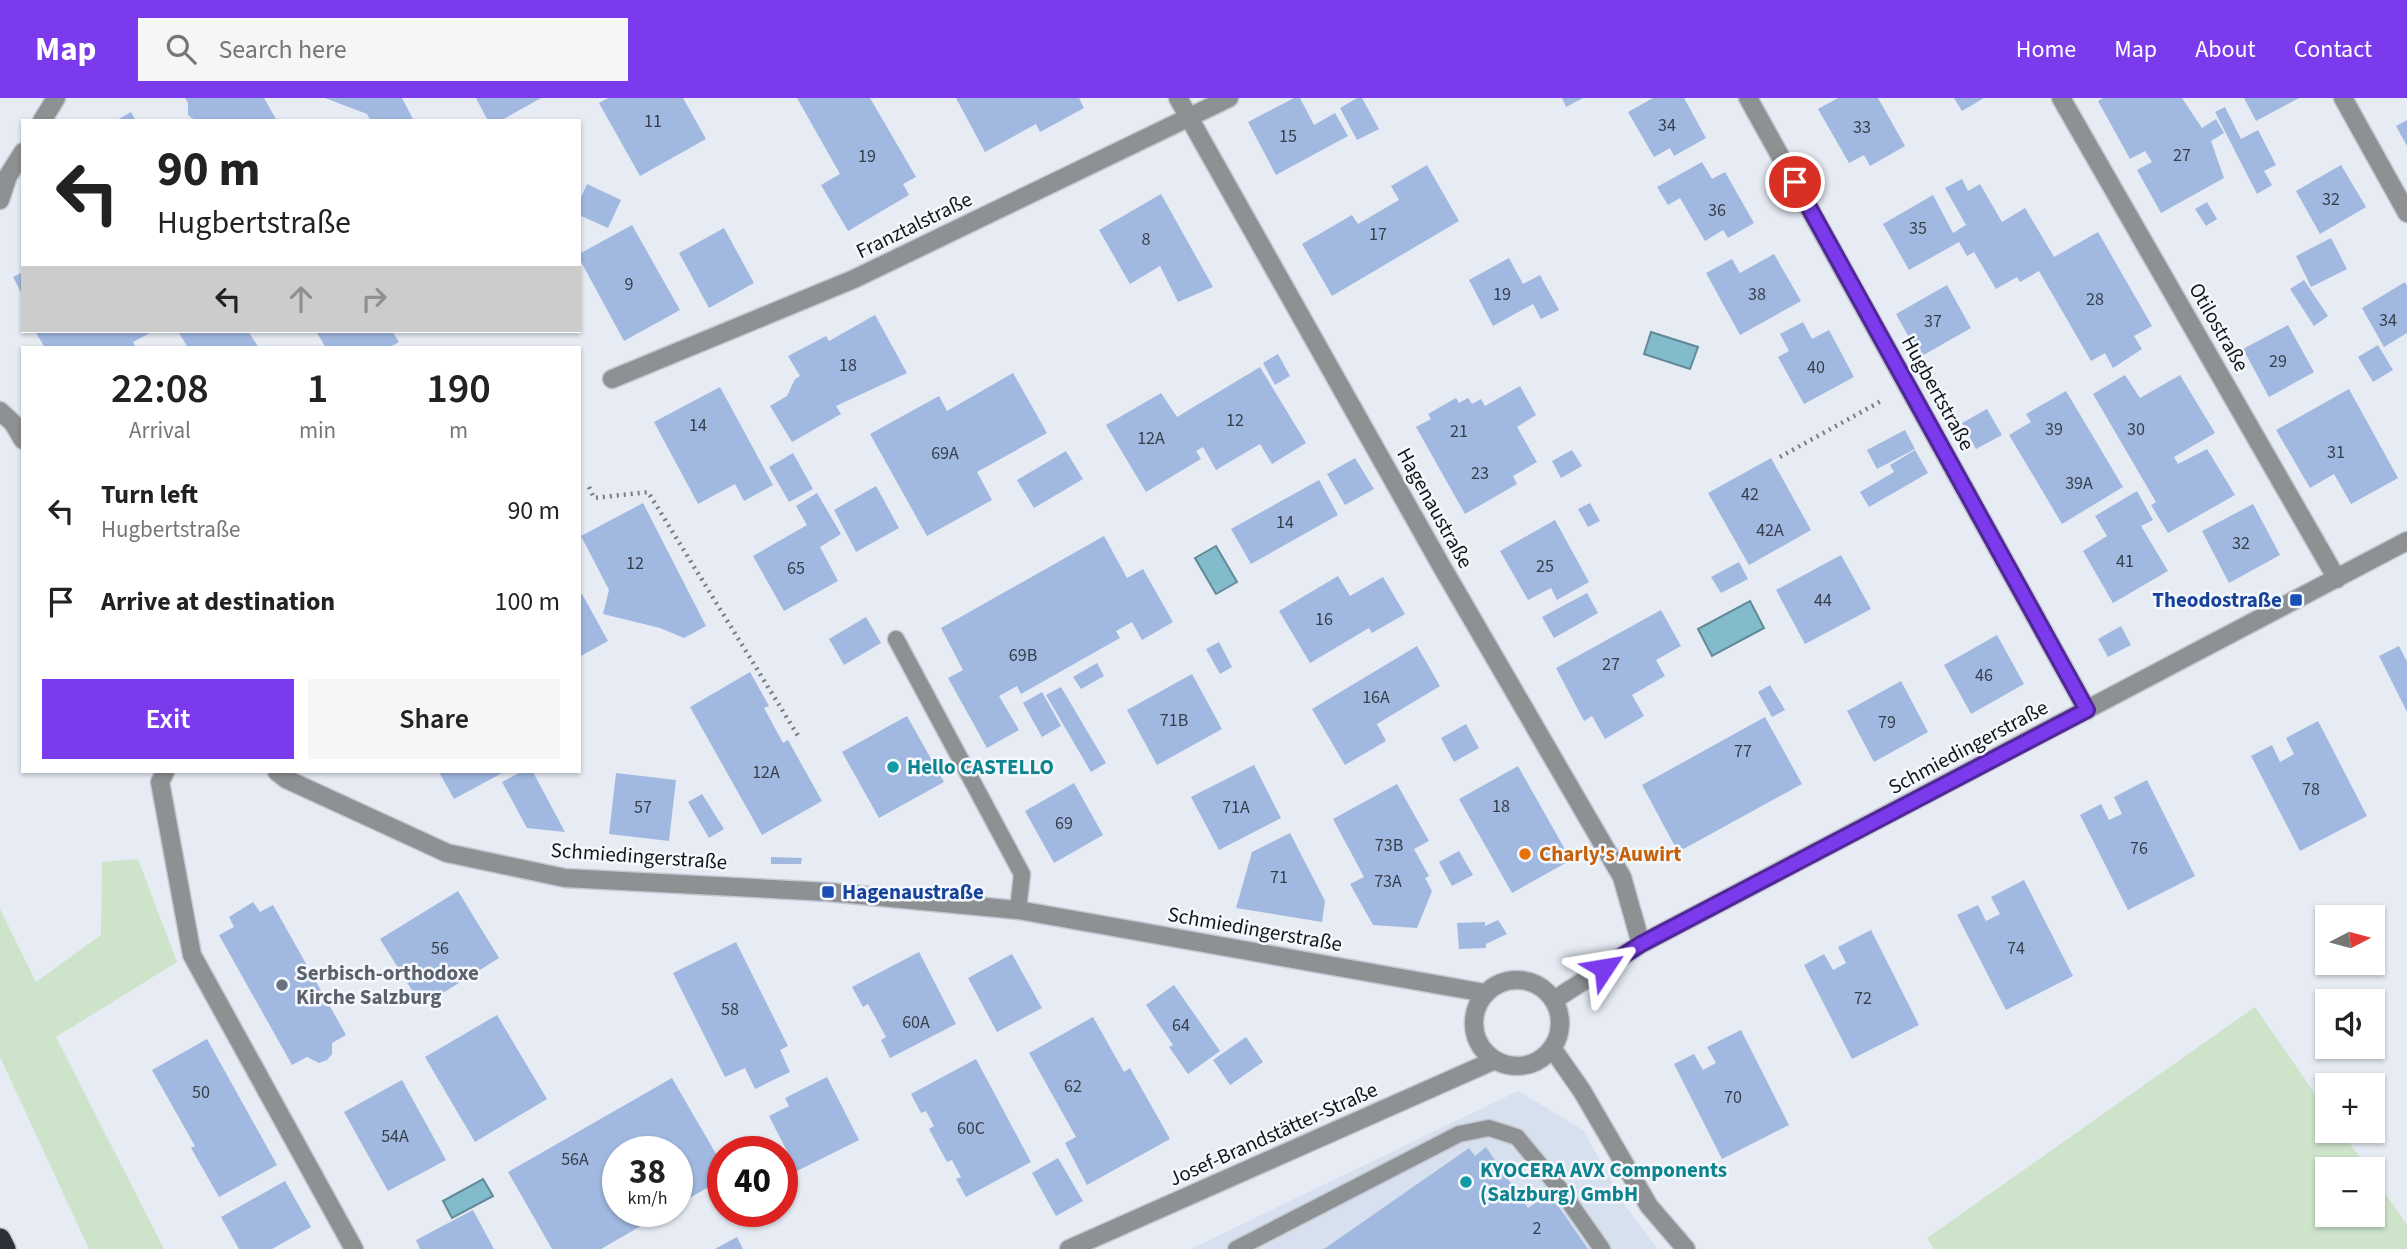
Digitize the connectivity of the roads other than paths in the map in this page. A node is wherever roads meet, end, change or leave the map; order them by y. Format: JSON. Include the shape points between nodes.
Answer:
{"nodes":[{"id":1,"x":56,"y":98,"type":"edge"},
{"id":2,"x":1178,"y":98,"type":"edge"},
{"id":3,"x":1229,"y":98,"type":"edge"},
{"id":4,"x":1748,"y":98,"type":"edge"},
{"id":5,"x":2061,"y":98,"type":"edge"},
{"id":6,"x":2343,"y":98,"type":"edge"},
{"id":7,"x":1189,"y":117,"type":"junction"},
{"id":8,"x":43,"y":119,"type":"edge"},
{"id":9,"x":21,"y":155,"type":"edge"},
{"id":10,"x":0,"y":200,"type":"edge"},
{"id":11,"x":2407,"y":213,"type":"edge"},
{"id":12,"x":612,"y":379,"type":"dead end"},
{"id":13,"x":0,"y":411,"type":"edge"},
{"id":14,"x":21,"y":437,"type":"edge"},
{"id":15,"x":2407,"y":541,"type":"edge"},
{"id":16,"x":2337,"y":579,"type":"junction"},
{"id":17,"x":897,"y":639,"type":"dead end"},
{"id":18,"x":2087,"y":710,"type":"junction"},
{"id":19,"x":164,"y":773,"type":"edge"},
{"id":20,"x":278,"y":773,"type":"edge"},
{"id":21,"x":1018,"y":910,"type":"junction"},
{"id":22,"x":1641,"y":944,"type":"junction"},
{"id":23,"x":1485,"y":993,"type":"junction"},
{"id":24,"x":1554,"y":1000,"type":"junction"},
{"id":25,"x":1552,"y":1048,"type":"junction"},
{"id":26,"x":1495,"y":1060,"type":"junction"},
{"id":27,"x":0,"y":1238,"type":"edge"},
{"id":28,"x":5,"y":1249,"type":"edge"},
{"id":29,"x":354,"y":1249,"type":"edge"},
{"id":30,"x":1069,"y":1249,"type":"edge"},
{"id":31,"x":1236,"y":1249,"type":"edge"},
{"id":32,"x":1602,"y":1249,"type":"edge"},
{"id":33,"x":1686,"y":1249,"type":"edge"}],
"edges":[{"from":1,"to":8,"type":"street"},
{"from":2,"to":7,"type":"street","name":"Hagenaustraße"},
{"from":3,"to":7,"type":"street","name":"Franztalstraße"},
{"from":4,"to":18,"type":"street","name":"Hugbertstraße"},
{"from":5,"to":16,"type":"street","name":"Otilostraße"},
{"from":6,"to":11,"type":"street"},
{"from":7,"to":12,"type":"street","name":"Franztalstraße","via":[[854,279]]},
{"from":7,"to":22,"type":"street","name":"Hagenaustraße","via":[[1622,877]]},
{"from":9,"to":10,"type":"street"},
{"from":13,"to":14,"type":"street"},
{"from":15,"to":16,"type":"street","name":"Schmiedingerstraße"},
{"from":16,"to":18,"type":"street","name":"Schmiedingerstraße"},
{"from":17,"to":21,"type":"lane","via":[[1022,874]]},
{"from":18,"to":22,"type":"street","name":"Schmiedingerstraße"},
{"from":19,"to":29,"type":"street","via":[[160,782],[192,955]]},
{"from":20,"to":21,"type":"street","name":"Schmiedingerstraße","via":[[447,853],[565,878],[828,892]]},
{"from":21,"to":23,"type":"street","name":"Schmiedingerstraße"},
{"from":22,"to":24,"type":"street","name":"Schmiedingerstraße"},
{"from":23,"to":24,"type":"street","via":[[1496,985],[1521,980],[1534,983]]},
{"from":23,"to":26,"type":"street","via":[[1474,1017],[1474,1029],[1485,1053]]},
{"from":24,"to":25,"type":"street","via":[[1560,1024]]},
{"from":25,"to":26,"type":"street","via":[[1543,1058],[1520,1067]]},
{"from":25,"to":33,"type":"street","via":[[1649,1206]]},
{"from":26,"to":30,"type":"street","name":"Josef-Brandstätter-Straße"},
{"from":27,"to":28,"type":"highway"},
{"from":31,"to":32,"type":"lane","via":[[1459,1134],[1489,1128],[1517,1137]]}]}
